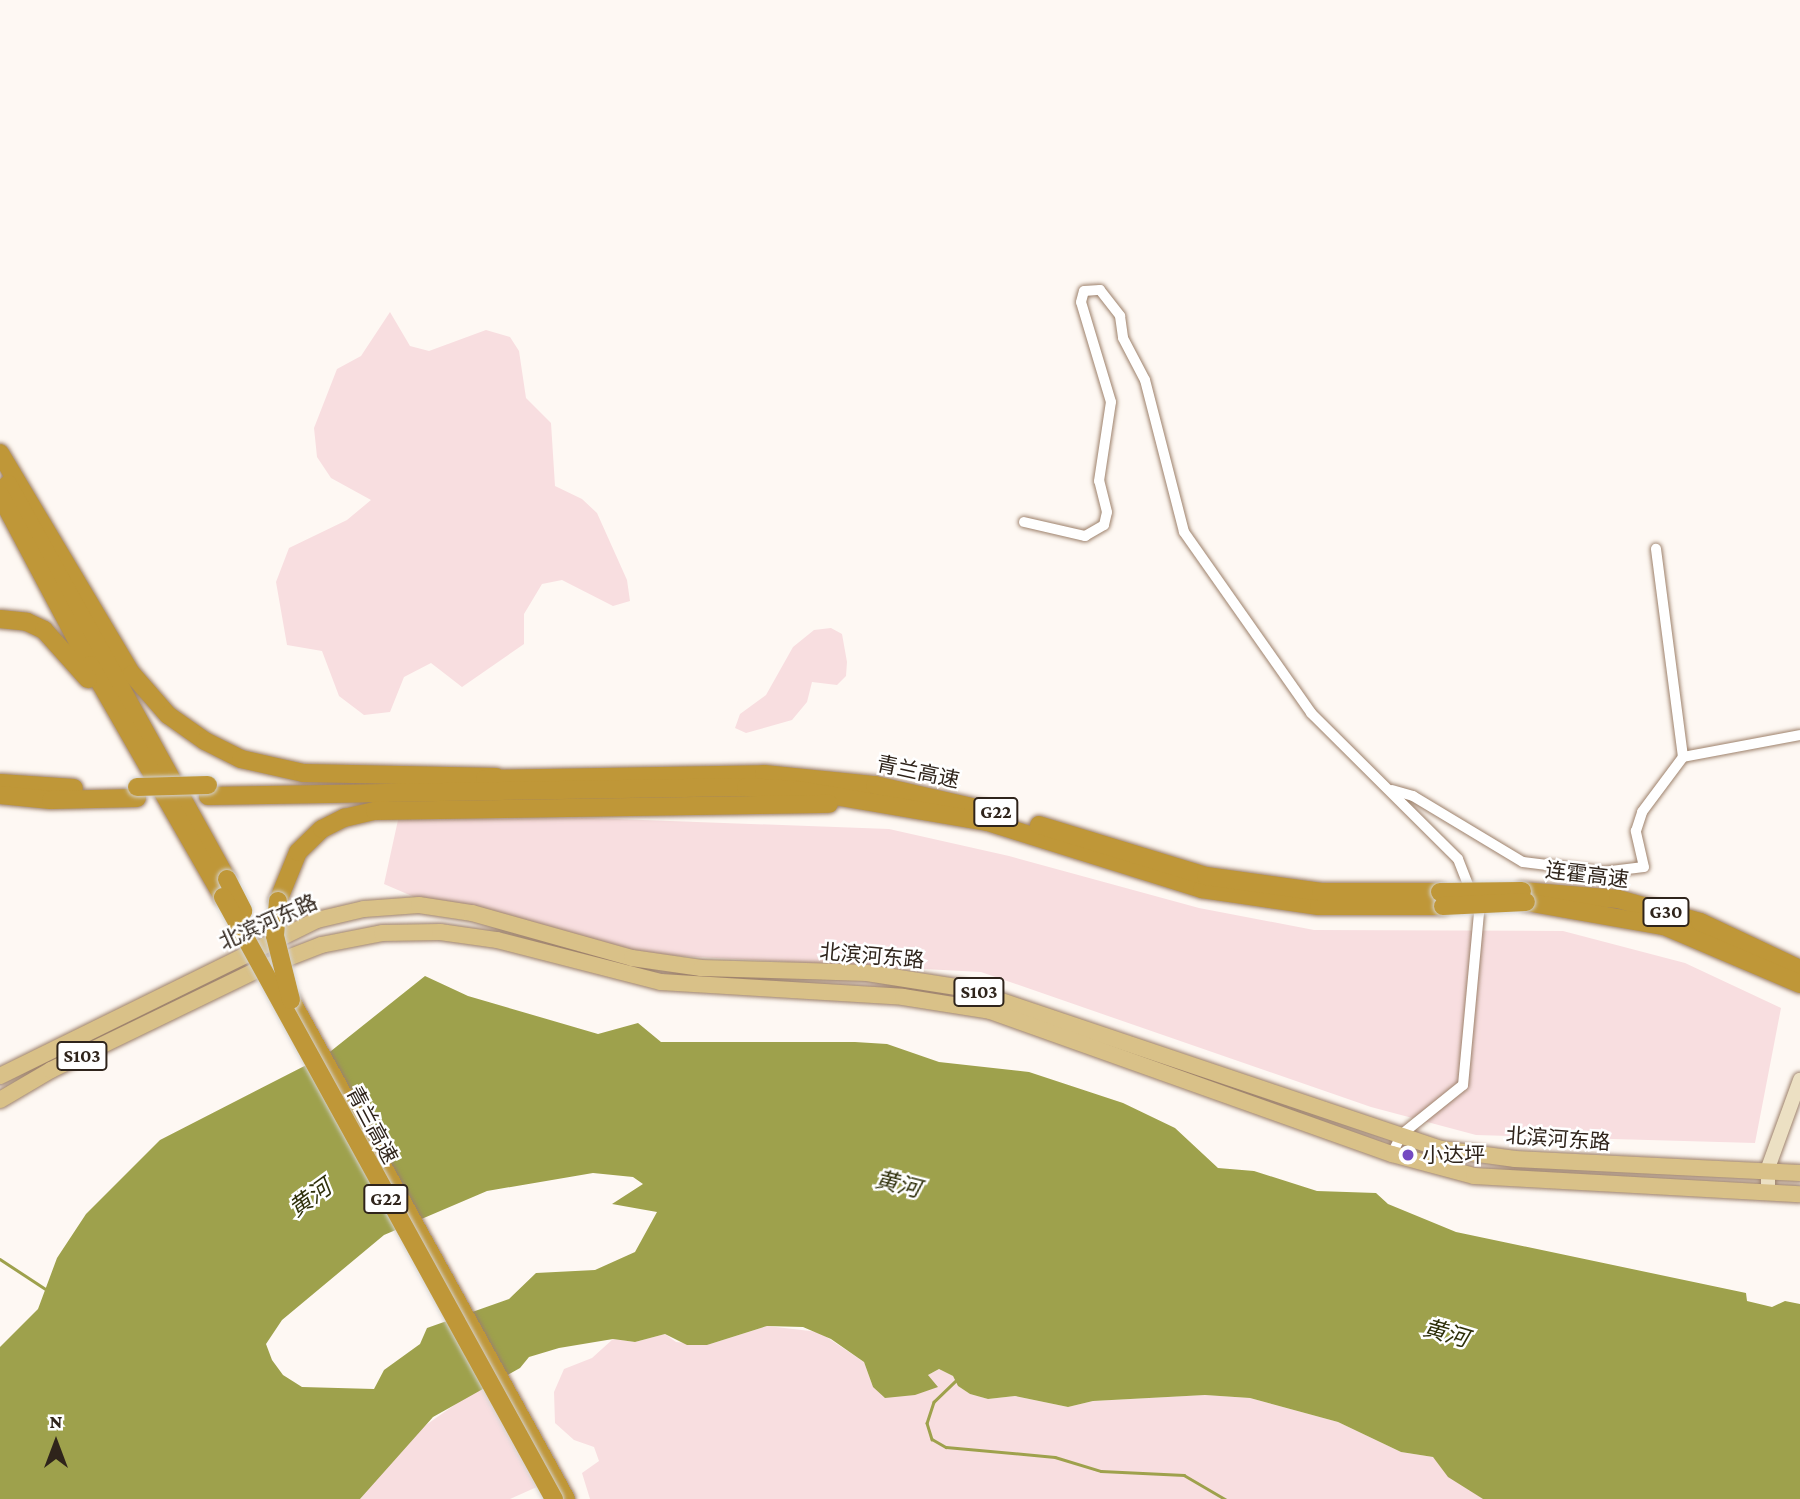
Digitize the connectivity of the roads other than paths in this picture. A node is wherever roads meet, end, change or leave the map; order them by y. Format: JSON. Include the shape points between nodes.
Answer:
{"nodes":[{"id":1,"x":0,"y":453,"type":"edge"},
{"id":2,"x":0,"y":466,"type":"edge"},
{"id":3,"x":0,"y":495,"type":"edge"},
{"id":4,"x":1024,"y":522,"type":"dead end"},
{"id":5,"x":1656,"y":549,"type":"dead end"},
{"id":6,"x":0,"y":618,"type":"edge"},
{"id":7,"x":1800,"y":735,"type":"edge"},
{"id":8,"x":1683,"y":757,"type":"junction"},
{"id":9,"x":152,"y":771,"type":"junction"},
{"id":10,"x":545,"y":778,"type":"junction"},
{"id":11,"x":0,"y":783,"type":"edge"},
{"id":12,"x":1391,"y":790,"type":"junction"},
{"id":13,"x":208,"y":791,"type":"junction"},
{"id":14,"x":137,"y":793,"type":"junction"},
{"id":15,"x":0,"y":795,"type":"edge"},
{"id":16,"x":909,"y":807,"type":"junction"},
{"id":17,"x":1441,"y":899,"type":"junction"},
{"id":18,"x":1797,"y":976,"type":"edge"},
{"id":19,"x":291,"y":1000,"type":"junction"},
{"id":20,"x":0,"y":1076,"type":"edge"},
{"id":21,"x":1800,"y":1080,"type":"edge"},
{"id":22,"x":0,"y":1100,"type":"edge"},
{"id":23,"x":1402,"y":1134,"type":"junction"},
{"id":24,"x":1392,"y":1154,"type":"junction"},
{"id":25,"x":1768,"y":1168,"type":"junction"},
{"id":26,"x":1800,"y":1173,"type":"edge"},
{"id":27,"x":1768,"y":1189,"type":"junction"},
{"id":28,"x":1800,"y":1194,"type":"edge"},
{"id":29,"x":554,"y":1499,"type":"edge"},
{"id":30,"x":566,"y":1499,"type":"edge"}],
"edges":[{"from":1,"to":10,"type":"highway","via":[[132,674],[168,715],[205,741],[241,759],[303,773]]},
{"from":2,"to":19,"type":"highway","bridge":true},
{"from":3,"to":9,"type":"highway"},
{"from":4,"to":12,"type":"street","via":[[1085,536],[1104,524],[1107,512],[1099,481],[1111,402],[1081,302],[1084,291],[1100,290],[1120,316],[1124,338],[1145,380],[1184,532],[1311,713]]},
{"from":5,"to":8,"type":"street"},
{"from":6,"to":9,"type":"highway","via":[[27,622],[56,640]]},
{"from":7,"to":8,"type":"street"},
{"from":8,"to":12,"type":"street","via":[[1642,812],[1636,831],[1644,867],[1630,870],[1603,872],[1523,862],[1437,809]]},
{"from":9,"to":29,"type":"highway","name":"青兰高速","number":"G22","bridge":true},
{"from":10,"to":13,"type":"highway"},
{"from":10,"to":17,"type":"highway","name":"青兰高速","number":"G22","via":[[764,774],[876,785],[991,811],[1206,876],[1321,892]]},
{"from":11,"to":14,"type":"highway"},
{"from":12,"to":23,"type":"street","via":[[1458,859],[1479,913],[1480,935],[1463,1085]]},
{"from":13,"to":14,"type":"highway","bridge":true},
{"from":13,"to":16,"type":"highway","via":[[746,787]]},
{"from":14,"to":15,"type":"highway"},
{"from":16,"to":17,"type":"highway","name":"青兰高速","number":"G22","via":[[988,822],[1202,889],[1319,906]]},
{"from":16,"to":19,"type":"highway","bridge":true,"via":[[772,802],[374,811],[344,818],[322,829],[298,852],[278,901],[275,936]]},
{"from":17,"to":18,"type":"highway","name":"连霍高速","number":"G30","bridge":true,"via":[[1618,899],[1688,919]]},
{"from":19,"to":30,"type":"highway","name":"青兰高速","number":"G22"},
{"from":20,"to":23,"type":"main road","name":"北滨河东路","number":"S103","via":[[317,920],[364,909],[419,905],[472,913],[578,946],[646,960],[701,968],[867,973],[963,988]]},
{"from":21,"to":25,"type":"street"},
{"from":22,"to":24,"type":"main road","name":"北滨河东路","number":"S103","via":[[51,1070],[257,970],[321,945],[382,933],[440,932],[497,940],[661,982],[903,997],[990,1011]]},
{"from":23,"to":24,"type":"street"},
{"from":23,"to":25,"type":"main road","name":"北滨河东路","number":"S103","via":[[1441,1149],[1515,1159]]},
{"from":24,"to":27,"type":"main road","name":"北滨河东路","number":"S103","via":[[1453,1171],[1515,1181]]},
{"from":25,"to":26,"type":"main road","name":"北滨河东路","number":"S103"},
{"from":25,"to":27,"type":"street"},
{"from":27,"to":28,"type":"main road","name":"北滨河东路","number":"S103"}]}
